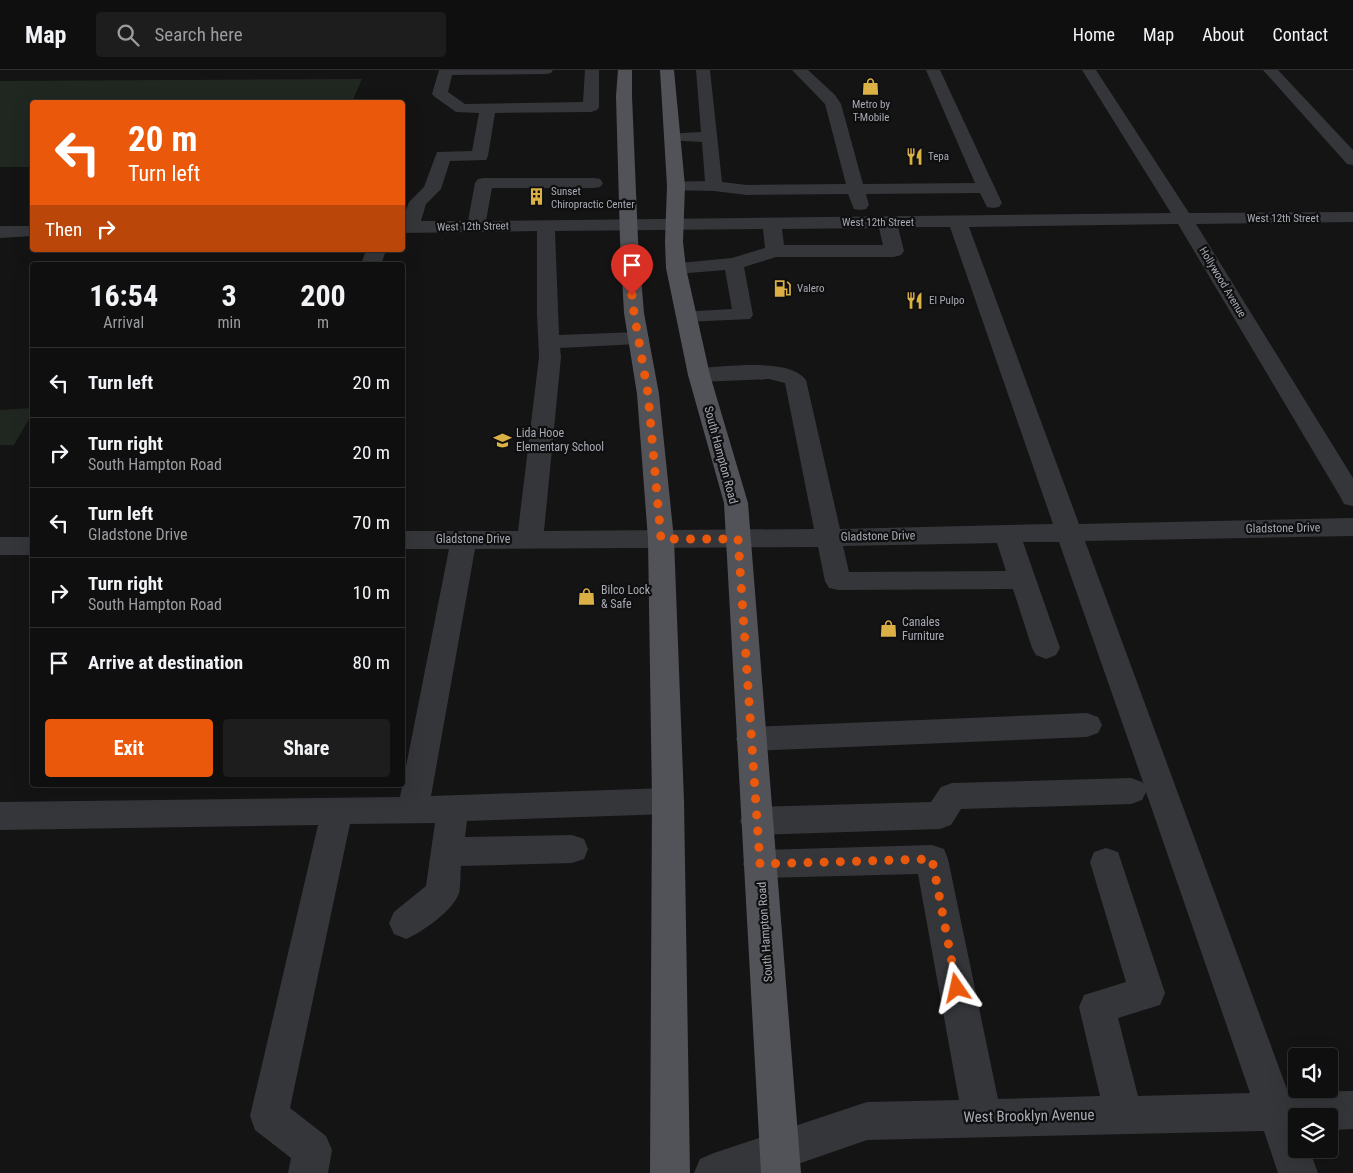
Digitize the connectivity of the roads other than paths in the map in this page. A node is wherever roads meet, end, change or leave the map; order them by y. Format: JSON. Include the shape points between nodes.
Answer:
{"nodes":[{"id":1,"x":546,"y":70,"type":"edge"},
{"id":2,"x":592,"y":70,"type":"edge"},
{"id":3,"x":625,"y":70,"type":"edge"},
{"id":4,"x":668,"y":70,"type":"edge"},
{"id":5,"x":704,"y":70,"type":"edge"},
{"id":6,"x":799,"y":70,"type":"edge"},
{"id":7,"x":933,"y":70,"type":"edge"},
{"id":8,"x":1089,"y":70,"type":"edge"},
{"id":9,"x":1270,"y":70,"type":"edge"},
{"id":10,"x":624,"y":96,"type":"junction"},
{"id":11,"x":592,"y":97,"type":"junction"},
{"id":12,"x":488,"y":108,"type":"junction"},
{"id":13,"x":672,"y":137,"type":"junction"},
{"id":14,"x":709,"y":137,"type":"junction"},
{"id":15,"x":1353,"y":160,"type":"edge"},
{"id":16,"x":594,"y":183,"type":"dead end"},
{"id":17,"x":676,"y":186,"type":"junction"},
{"id":18,"x":714,"y":186,"type":"junction"},
{"id":19,"x":985,"y":188,"type":"junction"},
{"id":20,"x":856,"y":189,"type":"junction"},
{"id":21,"x":747,"y":190,"type":"junction"},
{"id":22,"x":1353,"y":217,"type":"edge"},
{"id":23,"x":1183,"y":218,"type":"junction"},
{"id":24,"x":1001,"y":220,"type":"junction"},
{"id":25,"x":772,"y":222,"type":"junction"},
{"id":26,"x":865,"y":222,"type":"junction"},
{"id":27,"x":887,"y":222,"type":"junction"},
{"id":28,"x":958,"y":222,"type":"junction"},
{"id":29,"x":751,"y":223,"type":"junction"},
{"id":30,"x":628,"y":224,"type":"junction"},
{"id":31,"x":674,"y":224,"type":"junction"},
{"id":32,"x":546,"y":225,"type":"junction"},
{"id":33,"x":476,"y":226,"type":"junction"},
{"id":34,"x":406,"y":227,"type":"edge"},
{"id":35,"x":30,"y":231,"type":"edge"},
{"id":36,"x":0,"y":232,"type":"edge"},
{"id":37,"x":775,"y":251,"type":"junction"},
{"id":38,"x":734,"y":264,"type":"junction"},
{"id":39,"x":676,"y":268,"type":"junction"},
{"id":40,"x":686,"y":316,"type":"junction"},
{"id":41,"x":638,"y":338,"type":"junction"},
{"id":42,"x":549,"y":342,"type":"junction"},
{"id":43,"x":699,"y":375,"type":"junction"},
{"id":44,"x":1353,"y":498,"type":"edge"},
{"id":45,"x":1353,"y":527,"type":"edge"},
{"id":46,"x":1070,"y":533,"type":"junction"},
{"id":47,"x":1007,"y":534,"type":"junction"},
{"id":48,"x":829,"y":536,"type":"junction"},
{"id":49,"x":464,"y":539,"type":"junction"},
{"id":50,"x":530,"y":539,"type":"junction"},
{"id":51,"x":661,"y":539,"type":"junction"},
{"id":52,"x":738,"y":539,"type":"junction"},
{"id":53,"x":405,"y":540,"type":"edge"},
{"id":54,"x":0,"y":546,"type":"edge"},
{"id":55,"x":30,"y":546,"type":"edge"},
{"id":56,"x":1023,"y":580,"type":"junction"},
{"id":57,"x":1046,"y":648,"type":"dead end"},
{"id":58,"x":1086,"y":725,"type":"dead end"},
{"id":59,"x":751,"y":739,"type":"junction"},
{"id":60,"x":1131,"y":791,"type":"dead end"},
{"id":61,"x":668,"y":802,"type":"junction"},
{"id":62,"x":413,"y":810,"type":"junction"},
{"id":63,"x":453,"y":810,"type":"junction"},
{"id":64,"x":337,"y":811,"type":"junction"},
{"id":65,"x":0,"y":816,"type":"edge"},
{"id":66,"x":756,"y":821,"type":"junction"},
{"id":67,"x":572,"y":849,"type":"dead end"},
{"id":68,"x":446,"y":852,"type":"junction"},
{"id":69,"x":1106,"y":862,"type":"dead end"},
{"id":70,"x":760,"y":864,"type":"junction"},
{"id":71,"x":406,"y":923,"type":"dead end"},
{"id":72,"x":1353,"y":1110,"type":"edge"},
{"id":73,"x":1276,"y":1112,"type":"junction"},
{"id":74,"x":1124,"y":1115,"type":"junction"},
{"id":75,"x":982,"y":1117,"type":"junction"},
{"id":76,"x":780,"y":1162,"type":"edge"},
{"id":77,"x":308,"y":1173,"type":"edge"},
{"id":78,"x":670,"y":1173,"type":"edge"},
{"id":79,"x":714,"y":1173,"type":"edge"},
{"id":80,"x":1298,"y":1173,"type":"edge"}],
"edges":[{"from":1,"to":12,"type":"street","via":[[446,71],[440,94],[462,109]]},
{"from":2,"to":11,"type":"street"},
{"from":3,"to":10,"type":"main road"},
{"from":4,"to":13,"type":"main road","name":"South Hampton Road"},
{"from":5,"to":14,"type":"street"},
{"from":6,"to":20,"type":"street","via":[[833,104]]},
{"from":7,"to":19,"type":"street"},
{"from":8,"to":23,"type":"street","name":"Hollywood Avenue"},
{"from":9,"to":15,"type":"street"},
{"from":10,"to":11,"type":"street"},
{"from":10,"to":30,"type":"main road"},
{"from":11,"to":12,"type":"street","via":[[591,107]]},
{"from":12,"to":34,"type":"street","via":[[480,156],[443,156],[432,189],[418,202]]},
{"from":13,"to":14,"type":"street"},
{"from":13,"to":17,"type":"main road","name":"South Hampton Road"},
{"from":14,"to":18,"type":"street"},
{"from":16,"to":33,"type":"street","via":[[484,183]]},
{"from":17,"to":18,"type":"street"},
{"from":17,"to":31,"type":"main road","name":"South Hampton Road"},
{"from":18,"to":21,"type":"street"},
{"from":19,"to":20,"type":"street"},
{"from":19,"to":24,"type":"street"},
{"from":20,"to":21,"type":"street"},
{"from":20,"to":26,"type":"street"},
{"from":21,"to":29,"type":"street"},
{"from":22,"to":23,"type":"street","name":"West 12th Street"},
{"from":23,"to":24,"type":"street","name":"West 12th Street"},
{"from":23,"to":44,"type":"street","name":"Hollywood Avenue"},
{"from":24,"to":28,"type":"street","name":"West 12th Street"},
{"from":25,"to":26,"type":"street","name":"West 12th Street"},
{"from":25,"to":29,"type":"street","name":"West 12th Street"},
{"from":25,"to":37,"type":"street"},
{"from":26,"to":27,"type":"street","name":"West 12th Street"},
{"from":27,"to":28,"type":"street","name":"West 12th Street"},
{"from":27,"to":37,"type":"street","via":[[894,251]]},
{"from":28,"to":46,"type":"street"},
{"from":29,"to":31,"type":"street","name":"West 12th Street"},
{"from":30,"to":31,"type":"street","name":"West 12th Street"},
{"from":30,"to":32,"type":"street","name":"West 12th Street"},
{"from":30,"to":41,"type":"main road"},
{"from":31,"to":39,"type":"main road","name":"South Hampton Road"},
{"from":32,"to":33,"type":"street","name":"West 12th Street"},
{"from":32,"to":42,"type":"street"},
{"from":33,"to":34,"type":"street","name":"West 12th Street"},
{"from":35,"to":36,"type":"street"},
{"from":37,"to":38,"type":"street"},
{"from":38,"to":39,"type":"street"},
{"from":38,"to":40,"type":"street","via":[[743,315]]},
{"from":39,"to":40,"type":"main road","name":"South Hampton Road"},
{"from":40,"to":43,"type":"main road","name":"South Hampton Road"},
{"from":41,"to":42,"type":"street"},
{"from":41,"to":51,"type":"main road","via":[[648,394]]},
{"from":42,"to":50,"type":"street"},
{"from":43,"to":48,"type":"street","via":[[769,372],[794,380]]},
{"from":43,"to":52,"type":"main road","name":"South Hampton Road","via":[[736,503]]},
{"from":45,"to":46,"type":"street","name":"Gladstone Drive"},
{"from":46,"to":47,"type":"street","name":"Gladstone Drive"},
{"from":46,"to":73,"type":"street"},
{"from":47,"to":48,"type":"street","name":"Gladstone Drive"},
{"from":47,"to":56,"type":"street"},
{"from":48,"to":52,"type":"street","name":"Gladstone Drive"},
{"from":48,"to":56,"type":"street","via":[[838,581]]},
{"from":49,"to":50,"type":"street","name":"Gladstone Drive"},
{"from":49,"to":53,"type":"street","name":"Gladstone Drive"},
{"from":49,"to":62,"type":"street"},
{"from":50,"to":51,"type":"street","name":"Gladstone Drive"},
{"from":51,"to":52,"type":"street","name":"Gladstone Drive"},
{"from":51,"to":61,"type":"main road"},
{"from":52,"to":59,"type":"main road","name":"South Hampton Road"},
{"from":54,"to":55,"type":"street"},
{"from":56,"to":57,"type":"street"},
{"from":58,"to":59,"type":"street"},
{"from":59,"to":66,"type":"main road","name":"South Hampton Road"},
{"from":60,"to":66,"type":"street","via":[[952,796],[940,815]]},
{"from":61,"to":63,"type":"street"},
{"from":61,"to":78,"type":"main road"},
{"from":62,"to":63,"type":"street"},
{"from":62,"to":64,"type":"street"},
{"from":63,"to":68,"type":"street"},
{"from":64,"to":65,"type":"street"},
{"from":64,"to":77,"type":"street","via":[[269,1116],[312,1150]]},
{"from":66,"to":70,"type":"main road","name":"South Hampton Road"},
{"from":67,"to":68,"type":"street"},
{"from":68,"to":71,"type":"street","via":[[442,893]]},
{"from":69,"to":74,"type":"street","via":[[1147,993],[1097,1007]]},
{"from":70,"to":75,"type":"street","via":[[932,859]]},
{"from":70,"to":76,"type":"main road","name":"South Hampton Road"},
{"from":72,"to":73,"type":"street","name":"West Brooklyn Avenue"},
{"from":73,"to":74,"type":"street","name":"West Brooklyn Avenue"},
{"from":73,"to":80,"type":"street"},
{"from":74,"to":75,"type":"street","name":"West Brooklyn Avenue"},
{"from":75,"to":76,"type":"street","name":"West Brooklyn Avenue","via":[[866,1121]]},
{"from":76,"to":79,"type":"street","name":"West Brooklyn Avenue"}]}
